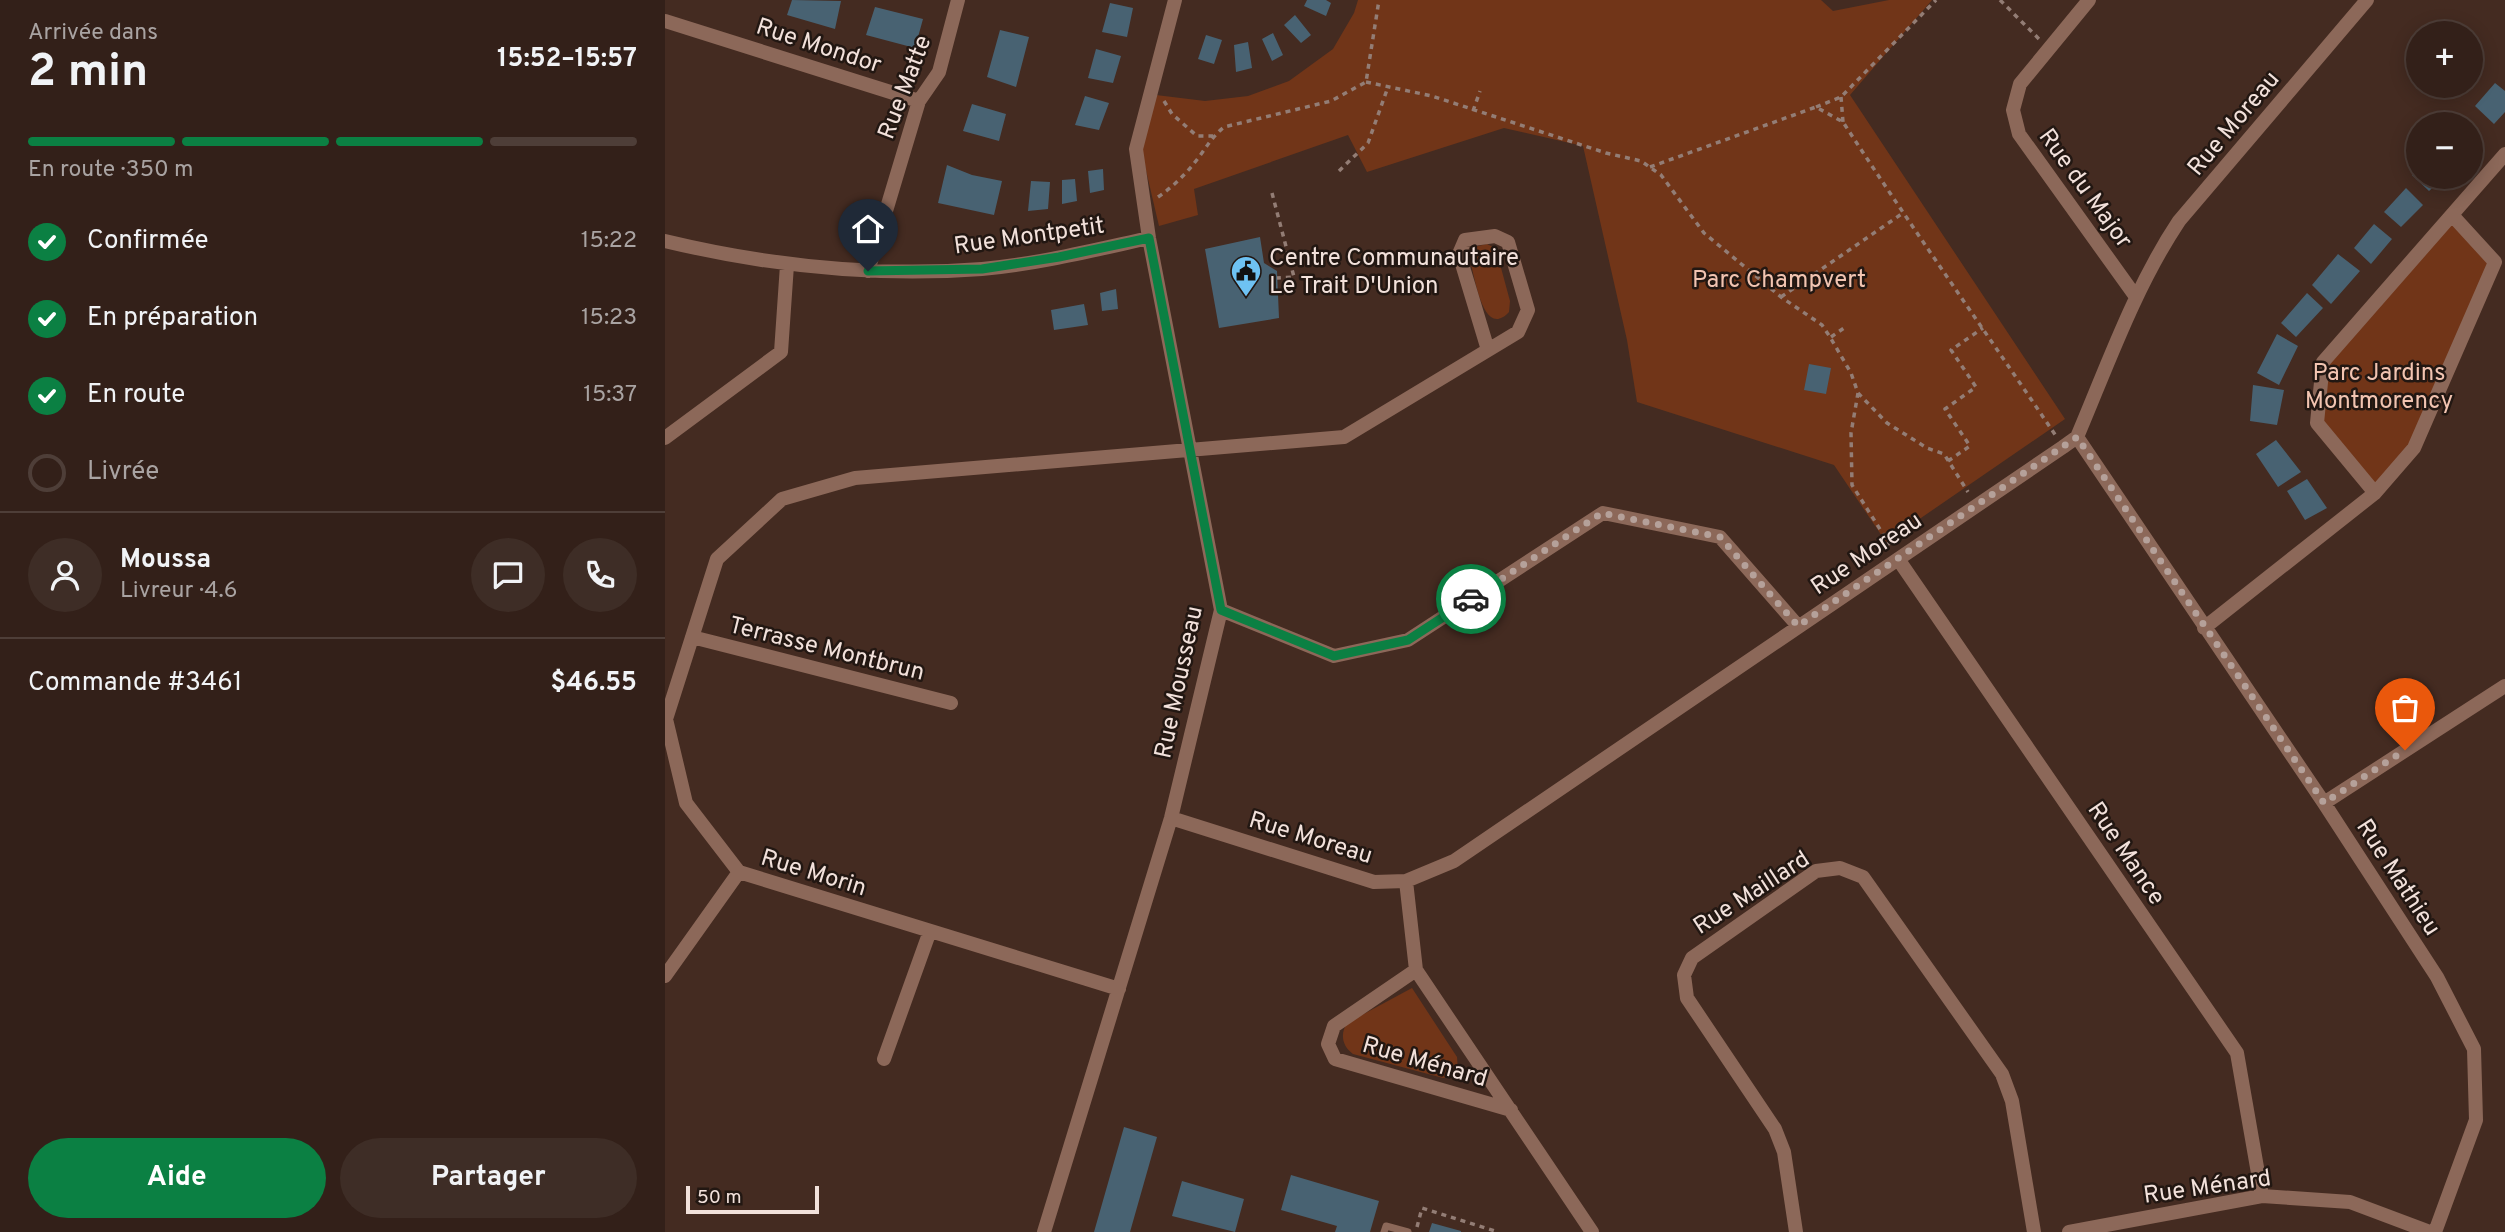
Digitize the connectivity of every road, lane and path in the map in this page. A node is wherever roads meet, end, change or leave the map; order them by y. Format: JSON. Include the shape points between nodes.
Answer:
{"nodes":[{"id":1,"x":958,"y":0,"type":"edge"},
{"id":2,"x":1186,"y":0,"type":"edge"},
{"id":3,"x":1379,"y":0,"type":"edge"},
{"id":4,"x":1936,"y":0,"type":"edge"},
{"id":5,"x":2000,"y":0,"type":"edge"},
{"id":6,"x":2089,"y":0,"type":"edge"},
{"id":7,"x":2367,"y":0,"type":"edge"},
{"id":8,"x":1174,"y":4,"type":"edge"},
{"id":9,"x":665,"y":21,"type":"edge"},
{"id":10,"x":2048,"y":47,"type":"junction"},
{"id":11,"x":1366,"y":82,"type":"junction"},
{"id":12,"x":1154,"y":83,"type":"junction"},
{"id":13,"x":1388,"y":87,"type":"junction"},
{"id":14,"x":1480,"y":91,"type":"dead end"},
{"id":15,"x":1841,"y":97,"type":"junction"},
{"id":16,"x":919,"y":101,"type":"junction"},
{"id":17,"x":1816,"y":107,"type":"junction"},
{"id":18,"x":1473,"y":111,"type":"junction"},
{"id":19,"x":1843,"y":122,"type":"junction"},
{"id":20,"x":1213,"y":136,"type":"junction"},
{"id":21,"x":2505,"y":154,"type":"edge"},
{"id":22,"x":1650,"y":167,"type":"junction"},
{"id":23,"x":1339,"y":171,"type":"dead end"},
{"id":24,"x":1272,"y":193,"type":"dead end"},
{"id":25,"x":1144,"y":206,"type":"junction"},
{"id":26,"x":1903,"y":213,"type":"junction"},
{"id":27,"x":2452,"y":215,"type":"junction"},
{"id":28,"x":1149,"y":238,"type":"junction"},
{"id":29,"x":665,"y":241,"type":"edge"},
{"id":30,"x":787,"y":265,"type":"junction"},
{"id":31,"x":868,"y":271,"type":"junction"},
{"id":32,"x":1277,"y":278,"type":"dead end"},
{"id":33,"x":1781,"y":297,"type":"junction"},
{"id":34,"x":2136,"y":297,"type":"junction"},
{"id":35,"x":1844,"y":328,"type":"dead end"},
{"id":36,"x":1983,"y":328,"type":"junction"},
{"id":37,"x":1830,"y":337,"type":"junction"},
{"id":38,"x":1487,"y":350,"type":"junction"},
{"id":39,"x":1858,"y":393,"type":"junction"},
{"id":40,"x":2077,"y":437,"type":"junction"},
{"id":41,"x":665,"y":438,"type":"edge"},
{"id":42,"x":2063,"y":447,"type":"junction"},
{"id":43,"x":1189,"y":451,"type":"junction"},
{"id":44,"x":1948,"y":461,"type":"junction"},
{"id":45,"x":2375,"y":493,"type":"junction"},
{"id":46,"x":1977,"y":505,"type":"junction"},
{"id":47,"x":1898,"y":559,"type":"junction"},
{"id":48,"x":1221,"y":610,"type":"junction"},
{"id":49,"x":1798,"y":626,"type":"junction"},
{"id":50,"x":2204,"y":628,"type":"junction"},
{"id":51,"x":692,"y":637,"type":"junction"},
{"id":52,"x":2505,"y":686,"type":"edge"},
{"id":53,"x":951,"y":703,"type":"dead end"},
{"id":54,"x":2324,"y":803,"type":"junction"},
{"id":55,"x":1171,"y":818,"type":"junction"},
{"id":56,"x":739,"y":873,"type":"junction"},
{"id":57,"x":1406,"y":881,"type":"junction"},
{"id":58,"x":930,"y":931,"type":"junction"},
{"id":59,"x":1416,"y":970,"type":"junction"},
{"id":60,"x":665,"y":976,"type":"edge"},
{"id":61,"x":1119,"y":989,"type":"junction"},
{"id":62,"x":884,"y":1059,"type":"dead end"},
{"id":63,"x":1511,"y":1110,"type":"junction"},
{"id":64,"x":2262,"y":1196,"type":"junction"},
{"id":65,"x":1044,"y":1232,"type":"edge"},
{"id":66,"x":1384,"y":1232,"type":"edge"},
{"id":67,"x":1408,"y":1232,"type":"edge"},
{"id":68,"x":1415,"y":1232,"type":"edge"},
{"id":69,"x":1498,"y":1232,"type":"edge"},
{"id":70,"x":1593,"y":1232,"type":"edge"},
{"id":71,"x":1796,"y":1232,"type":"edge"},
{"id":72,"x":2034,"y":1232,"type":"edge"},
{"id":73,"x":2069,"y":1232,"type":"edge"},
{"id":74,"x":2433,"y":1232,"type":"edge"}],
"edges":[{"from":1,"to":16,"type":"street","name":"Rue Matte","via":[[939,72]]},
{"from":2,"to":8,"type":"street","name":"Rue Mousseau"},
{"from":3,"to":11,"type":"path"},
{"from":4,"to":15,"type":"path"},
{"from":5,"to":10,"type":"path"},
{"from":6,"to":10,"type":"street","name":"Rue du Major"},
{"from":7,"to":34,"type":"street","name":"Rue Moreau","via":[[2179,221]]},
{"from":8,"to":12,"type":"street","name":"Rue Mousseau"},
{"from":9,"to":16,"type":"street","name":"Rue Mondor"},
{"from":10,"to":34,"type":"street","name":"Rue du Major","via":[[2020,84],[2013,110],[2019,134]]},
{"from":11,"to":13,"type":"path"},
{"from":11,"to":20,"type":"path","via":[[1331,102],[1224,127]]},
{"from":12,"to":20,"type":"path","via":[[1172,114],[1197,136]]},
{"from":12,"to":25,"type":"street","name":"Rue Mousseau","via":[[1136,149]]},
{"from":13,"to":18,"type":"path"},
{"from":13,"to":23,"type":"path","via":[[1368,143]]},
{"from":14,"to":18,"type":"path"},
{"from":15,"to":17,"type":"path"},
{"from":15,"to":19,"type":"path"},
{"from":16,"to":31,"type":"street","name":"Rue Matte"},
{"from":17,"to":19,"type":"path"},
{"from":17,"to":22,"type":"path"},
{"from":18,"to":22,"type":"path"},
{"from":19,"to":26,"type":"path"},
{"from":20,"to":25,"type":"path","via":[[1174,186]]},
{"from":21,"to":27,"type":"street"},
{"from":22,"to":33,"type":"path","via":[[1704,233]]},
{"from":24,"to":32,"type":"path","via":[[1294,277]]},
{"from":25,"to":28,"type":"street","name":"Rue Mousseau"},
{"from":26,"to":33,"type":"path"},
{"from":26,"to":36,"type":"path"},
{"from":27,"to":45,"type":"street","via":[[2495,262],[2414,448]]},
{"from":27,"to":45,"type":"street","via":[[2323,362],[2316,423]]},
{"from":28,"to":31,"type":"street","name":"Rue Montpetit","via":[[982,269]]},
{"from":28,"to":43,"type":"street","name":"Rue Mousseau"},
{"from":29,"to":30,"type":"street","name":"Rue Montpetit"},
{"from":30,"to":31,"type":"street","name":"Rue Montpetit"},
{"from":30,"to":41,"type":"street","via":[[781,352]]},
{"from":33,"to":37,"type":"path","via":[[1822,325]]},
{"from":34,"to":40,"type":"street","name":"Rue Moreau"},
{"from":35,"to":37,"type":"path"},
{"from":36,"to":42,"type":"path"},
{"from":36,"to":44,"type":"path","via":[[1951,350],[1976,387],[1945,409],[1970,446]]},
{"from":37,"to":39,"type":"path"},
{"from":38,"to":38,"type":"street","name":"Rue Morin","via":[[1518,332],[1528,310],[1508,242],[1495,236],[1465,240],[1459,254]]},
{"from":38,"to":43,"type":"street","name":"Rue Morin","via":[[1344,437]]},
{"from":39,"to":44,"type":"path","via":[[1887,422],[1944,454]]},
{"from":39,"to":47,"type":"path","via":[[1851,433],[1852,485]]},
{"from":40,"to":42,"type":"street","name":"Rue Moreau"},
{"from":40,"to":50,"type":"street","name":"Rue Mathieu"},
{"from":42,"to":46,"type":"street","name":"Rue Moreau"},
{"from":43,"to":48,"type":"street","name":"Rue Mousseau"},
{"from":43,"to":51,"type":"street","name":"Rue Morin","via":[[855,478],[782,499],[717,559]]},
{"from":44,"to":46,"type":"path"},
{"from":45,"to":50,"type":"street"},
{"from":46,"to":47,"type":"street","name":"Rue Moreau"},
{"from":47,"to":49,"type":"street","name":"Rue Moreau"},
{"from":47,"to":64,"type":"street","name":"Rue Mance","via":[[2237,1053]]},
{"from":48,"to":49,"type":"street","via":[[1334,656],[1408,640],[1602,513],[1720,537]]},
{"from":48,"to":55,"type":"street","name":"Rue Mousseau"},
{"from":49,"to":57,"type":"street","name":"Rue Moreau","via":[[1454,861]]},
{"from":50,"to":54,"type":"street","name":"Rue Mathieu"},
{"from":51,"to":53,"type":"street","name":"Terrasse Montbrun"},
{"from":51,"to":56,"type":"street","name":"Rue Morin","via":[[666,719],[686,803]]},
{"from":52,"to":54,"type":"street"},
{"from":54,"to":74,"type":"street","name":"Rue Mathieu","via":[[2437,977],[2474,1049],[2476,1120]]},
{"from":55,"to":57,"type":"street","name":"Rue Moreau","via":[[1374,882]]},
{"from":55,"to":61,"type":"street","name":"Rue Mousseau"},
{"from":56,"to":58,"type":"street","name":"Rue Morin"},
{"from":56,"to":60,"type":"street"},
{"from":57,"to":59,"type":"street","name":"Rue Ménard"},
{"from":58,"to":61,"type":"street","name":"Rue Morin"},
{"from":58,"to":62,"type":"street"},
{"from":59,"to":63,"type":"street","name":"Rue Ménard"},
{"from":59,"to":63,"type":"street","name":"Rue Ménard","via":[[1334,1026],[1328,1044],[1335,1059]]},
{"from":61,"to":65,"type":"street","name":"Rue Mousseau"},
{"from":63,"to":70,"type":"street","name":"Rue Ménard"},
{"from":64,"to":73,"type":"street","name":"Rue Ménard"},
{"from":64,"to":74,"type":"street","name":"Rue Ménard","via":[[2350,1202]]},
{"from":66,"to":67,"type":"lane","via":[[1386,1226]]},
{"from":68,"to":69,"type":"path","via":[[1422,1208]]},
{"from":71,"to":72,"type":"street","name":"Rue Maillard","via":[[1784,1152],[1775,1129],[1687,998],[1684,975],[1692,958],[1816,871],[1840,868],[1863,877],[2002,1074],[2012,1101]]}]}
